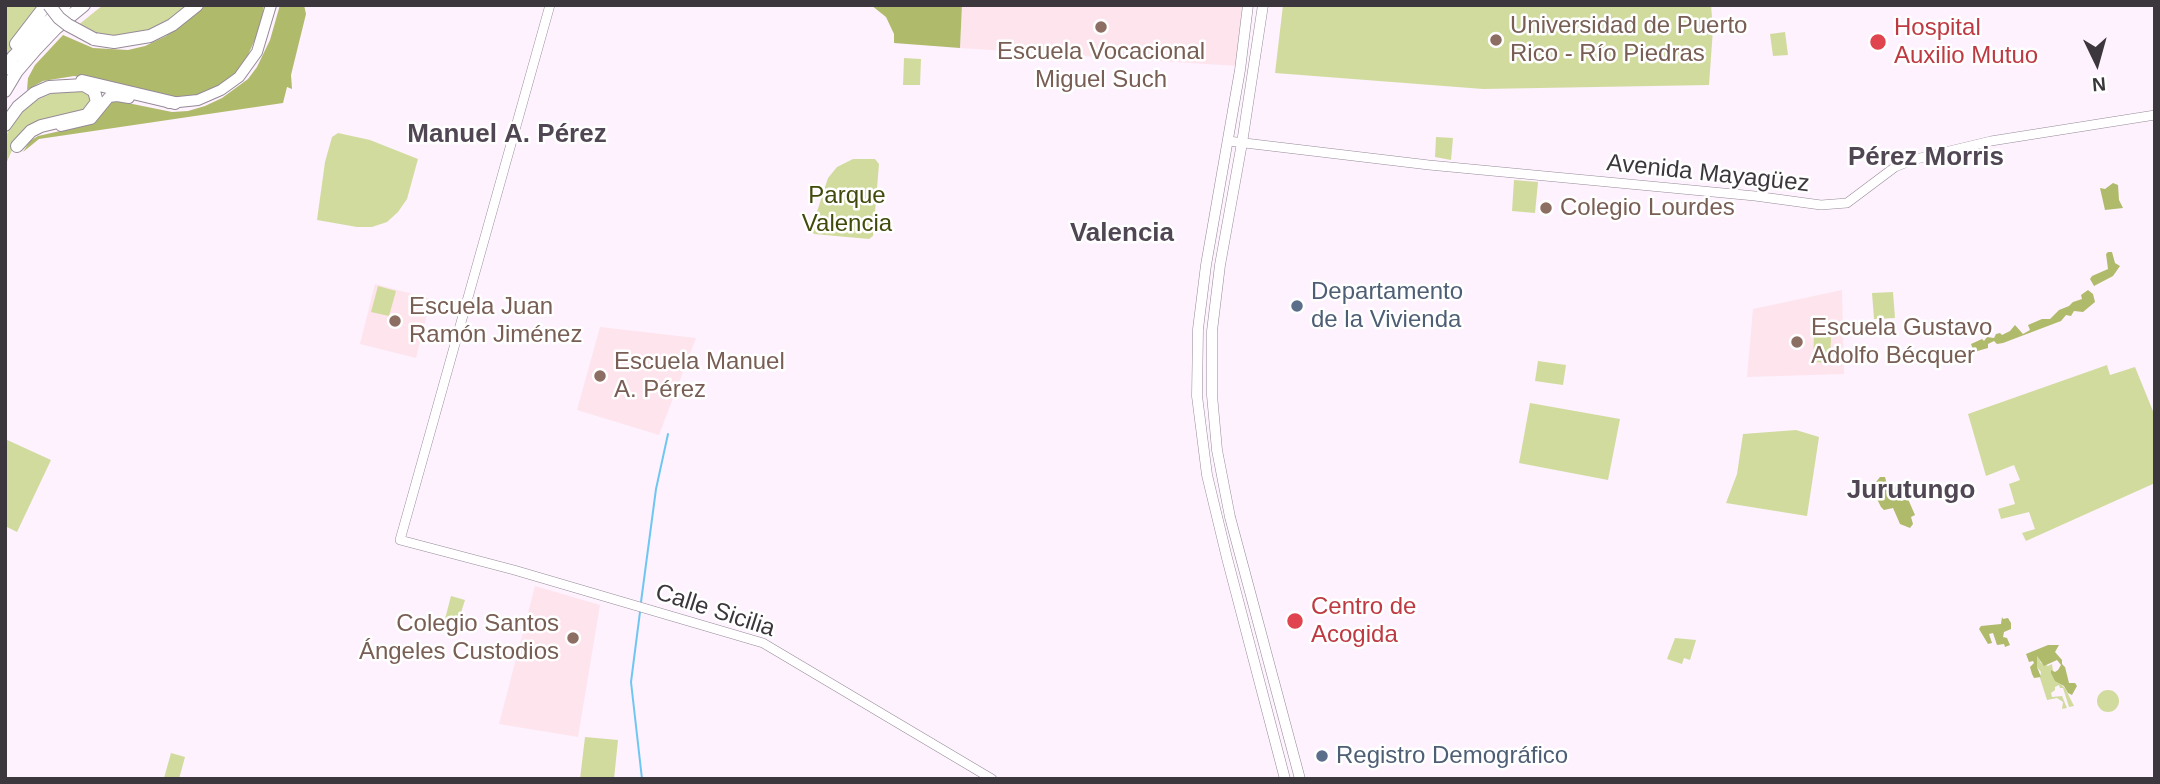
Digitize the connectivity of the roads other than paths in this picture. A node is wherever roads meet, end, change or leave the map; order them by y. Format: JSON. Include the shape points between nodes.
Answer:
{"nodes":[{"id":1,"x":47,"y":5,"type":"edge"},
{"id":2,"x":65,"y":5,"type":"edge"},
{"id":3,"x":84,"y":5,"type":"edge"},
{"id":4,"x":197,"y":5,"type":"edge"},
{"id":5,"x":271,"y":5,"type":"edge"},
{"id":6,"x":550,"y":5,"type":"edge"},
{"id":7,"x":1248,"y":5,"type":"edge"},
{"id":8,"x":1263,"y":5,"type":"edge"},
{"id":9,"x":5,"y":60,"type":"edge"},
{"id":10,"x":5,"y":69,"type":"edge"},
{"id":11,"x":5,"y":91,"type":"edge"},
{"id":12,"x":175,"y":103,"type":"junction"},
{"id":13,"x":2155,"y":115,"type":"edge"},
{"id":14,"x":5,"y":120,"type":"edge"},
{"id":15,"x":5,"y":125,"type":"edge"},
{"id":16,"x":1228,"y":141,"type":"junction"},
{"id":17,"x":1242,"y":143,"type":"junction"},
{"id":18,"x":20,"y":146,"type":"joint"},
{"id":19,"x":1243,"y":613,"type":"junction"},
{"id":20,"x":1265,"y":646,"type":"junction"},
{"id":21,"x":992,"y":779,"type":"edge"},
{"id":22,"x":1285,"y":779,"type":"edge"},
{"id":23,"x":1300,"y":779,"type":"edge"}],
"edges":[{"from":1,"to":4,"type":"highway","bridge":true,"via":[[68,25],[94,39],[114,42],[150,36]]},
{"from":1,"to":9,"type":"highway"},
{"from":2,"to":10,"type":"highway"},
{"from":3,"to":11,"type":"highway","via":[[36,49]]},
{"from":5,"to":12,"type":"highway","via":[[257,52],[239,77],[198,100]]},
{"from":6,"to":21,"type":"street","name":"Calle Sicilia","via":[[400,540],[763,643]]},
{"from":7,"to":16,"type":"main road"},
{"from":8,"to":17,"type":"main road"},
{"from":12,"to":14,"type":"highway","via":[[86,81],[58,82],[19,100]]},
{"from":12,"to":18,"type":"highway","via":[[112,95],[91,119],[43,130]]},
{"from":13,"to":17,"type":"street","name":"Avenida Mayagüez","via":[[1991,141],[1912,160],[1895,167],[1847,203],[1821,205]]},
{"from":15,"to":18,"type":"highway","via":[[18,107],[49,87],[83,85],[94,91],[97,102],[87,115],[41,126]]},
{"from":16,"to":17,"type":"street","name":"Avenida Mayagüez"},
{"from":16,"to":19,"type":"main road","via":[[1198,328],[1197,396],[1207,475]]},
{"from":17,"to":20,"type":"main road","via":[[1213,316],[1212,396],[1224,491]]},
{"from":19,"to":20,"type":"main road","via":[[1256,642]]},
{"from":19,"to":22,"type":"main road"},
{"from":20,"to":23,"type":"main road"}]}
